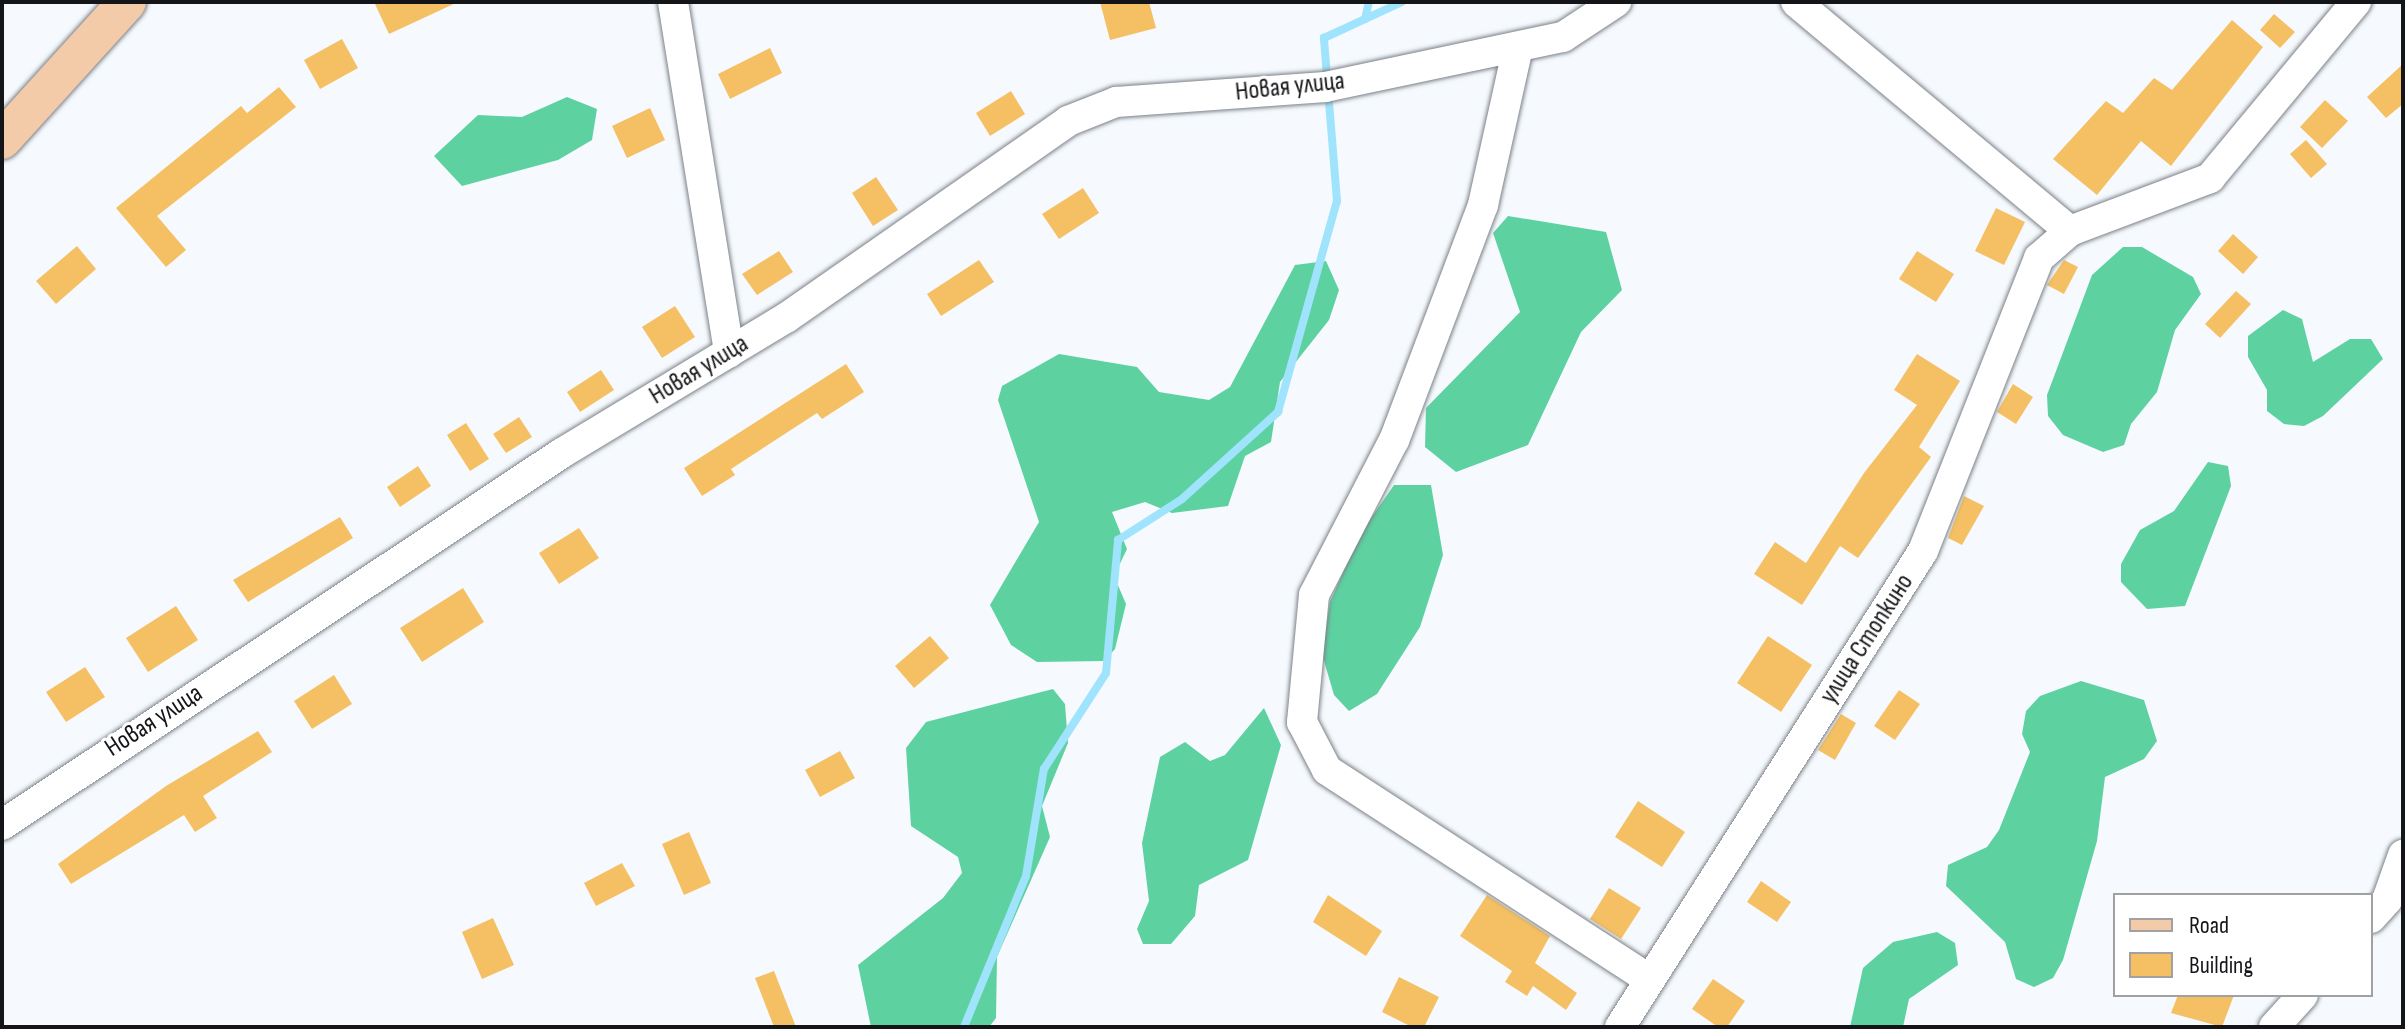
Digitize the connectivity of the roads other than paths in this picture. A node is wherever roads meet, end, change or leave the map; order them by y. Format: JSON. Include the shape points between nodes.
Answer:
{"nodes":[{"id":1,"x":127,"y":2,"type":"edge"},
{"id":2,"x":673,"y":2,"type":"edge"},
{"id":3,"x":1616,"y":2,"type":"edge"},
{"id":4,"x":1796,"y":2,"type":"edge"},
{"id":5,"x":2356,"y":2,"type":"edge"},
{"id":6,"x":1518,"y":47,"type":"junction"},
{"id":7,"x":2,"y":140,"type":"edge"},
{"id":8,"x":2070,"y":231,"type":"junction"},
{"id":9,"x":729,"y":353,"type":"junction"},
{"id":10,"x":2,"y":825,"type":"edge"},
{"id":11,"x":2403,"y":855,"type":"edge"},
{"id":12,"x":2373,"y":916,"type":"edge"},
{"id":13,"x":1649,"y":979,"type":"junction"},
{"id":14,"x":2301,"y":997,"type":"edge"},
{"id":15,"x":1620,"y":1027,"type":"edge"},
{"id":16,"x":2274,"y":1027,"type":"edge"}],
"edges":[{"from":1,"to":7,"type":"main road"},
{"from":2,"to":9,"type":"street"},
{"from":3,"to":6,"type":"street","name":"Новая улица","via":[[1563,37]]},
{"from":4,"to":8,"type":"street"},
{"from":5,"to":8,"type":"street","via":[[2210,178]]},
{"from":6,"to":9,"type":"street","name":"Новая улица","via":[[1325,87],[1116,102],[1080,116]]},
{"from":6,"to":13,"type":"street","via":[[1483,205],[1394,440],[1314,595],[1302,722],[1327,770]]},
{"from":8,"to":13,"type":"street","name":"улица Стопкино","via":[[2039,258],[1923,551]]},
{"from":9,"to":10,"type":"street","name":"Новая улица","via":[[562,453]]},
{"from":11,"to":12,"type":"street","via":[[2387,900]]},
{"from":13,"to":15,"type":"street","name":"улица Стопкино"},
{"from":14,"to":16,"type":"street"}]}
